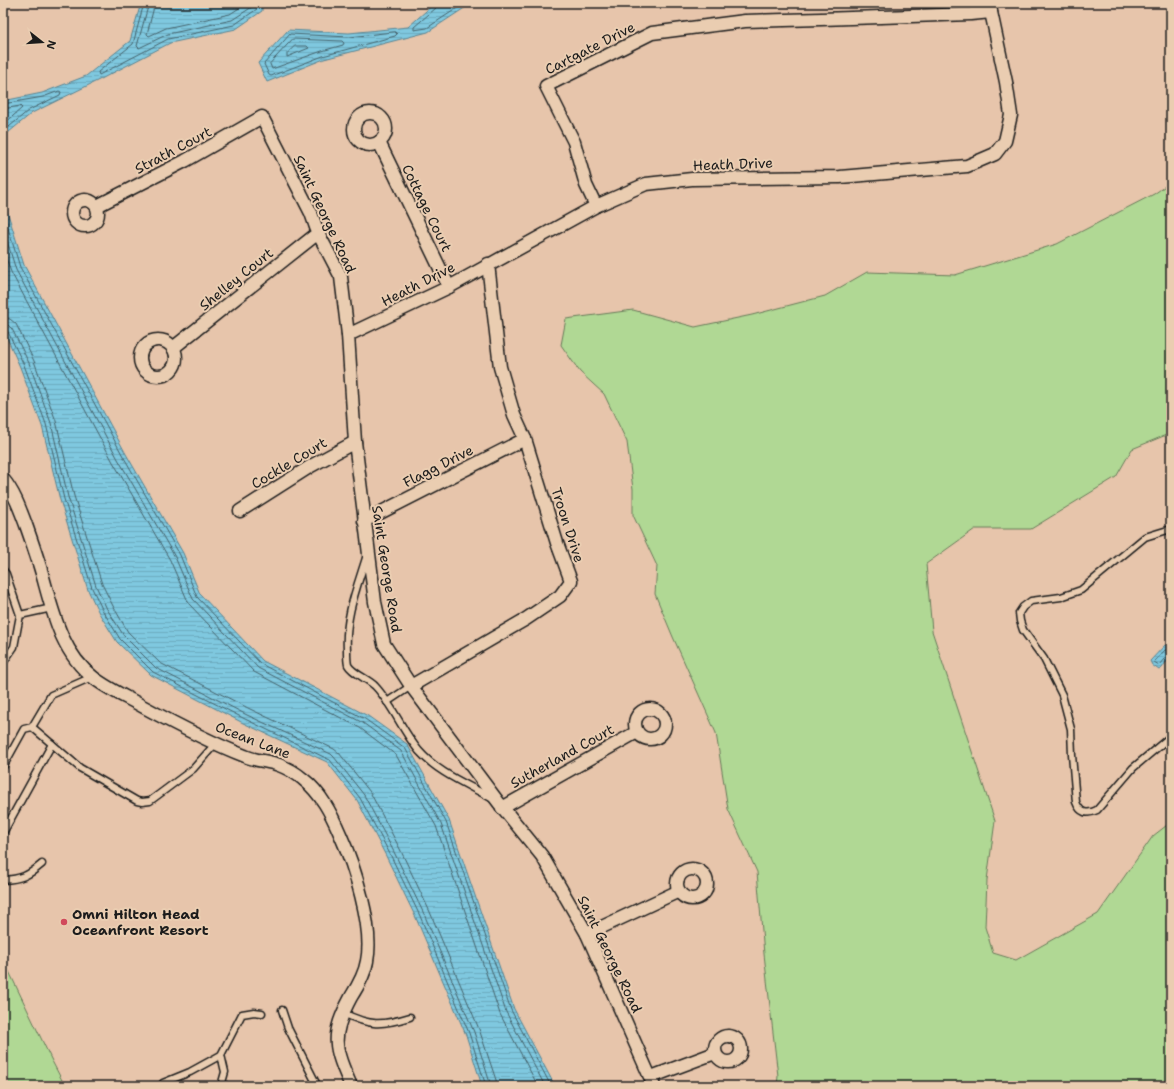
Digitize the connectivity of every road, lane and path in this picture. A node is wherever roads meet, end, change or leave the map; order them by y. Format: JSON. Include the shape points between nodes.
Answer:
{"nodes":[{"id":1,"x":990,"y":7,"type":"edge"},
{"id":2,"x":262,"y":117,"type":"joint"},
{"id":3,"x":379,"y":142,"type":"dead end"},
{"id":4,"x":96,"y":206,"type":"dead end"},
{"id":5,"x":596,"y":206,"type":"junction"},
{"id":6,"x":318,"y":233,"type":"junction"},
{"id":7,"x":488,"y":264,"type":"junction"},
{"id":8,"x":449,"y":287,"type":"junction"},
{"id":9,"x":348,"y":336,"type":"junction"},
{"id":10,"x":173,"y":348,"type":"dead end"},
{"id":11,"x":525,"y":439,"type":"junction"},
{"id":12,"x":355,"y":442,"type":"junction"},
{"id":13,"x":3,"y":478,"type":"edge"},
{"id":14,"x":240,"y":511,"type":"dead end"},
{"id":15,"x":364,"y":521,"type":"junction"},
{"id":16,"x":1171,"y":528,"type":"edge"},
{"id":17,"x":368,"y":551,"type":"junction"},
{"id":18,"x":3,"y":570,"type":"edge"},
{"id":19,"x":52,"y":608,"type":"junction"},
{"id":20,"x":20,"y":615,"type":"junction"},
{"id":21,"x":3,"y":664,"type":"edge"},
{"id":22,"x":92,"y":677,"type":"junction"},
{"id":23,"x":411,"y":686,"type":"junction"},
{"id":24,"x":387,"y":702,"type":"junction"},
{"id":25,"x":32,"y":727,"type":"junction"},
{"id":26,"x":638,"y":732,"type":"dead end"},
{"id":27,"x":1171,"y":736,"type":"edge"},
{"id":28,"x":216,"y":743,"type":"junction"},
{"id":29,"x":52,"y":744,"type":"junction"},
{"id":30,"x":3,"y":767,"type":"edge"},
{"id":31,"x":501,"y":805,"type":"junction"},
{"id":32,"x":3,"y":833,"type":"edge"},
{"id":33,"x":42,"y":864,"type":"dead end"},
{"id":34,"x":3,"y":880,"type":"edge"},
{"id":35,"x":679,"y":891,"type":"dead end"},
{"id":36,"x":587,"y":934,"type":"junction"},
{"id":37,"x":282,"y":1010,"type":"dead end"},
{"id":38,"x":262,"y":1013,"type":"dead end"},
{"id":39,"x":343,"y":1013,"type":"junction"},
{"id":40,"x":410,"y":1017,"type":"dead end"},
{"id":41,"x":716,"y":1053,"type":"dead end"},
{"id":42,"x":221,"y":1055,"type":"junction"},
{"id":43,"x":652,"y":1081,"type":"edge"},
{"id":44,"x":316,"y":1083,"type":"dead end"},
{"id":45,"x":161,"y":1086,"type":"edge"},
{"id":46,"x":221,"y":1086,"type":"edge"},
{"id":47,"x":351,"y":1086,"type":"edge"}],
"edges":[{"from":1,"to":5,"type":"street","name":"Heath Drive","via":[[1011,115],[1005,141],[995,154],[967,166],[840,176],[692,179],[646,184]]},
{"from":1,"to":5,"type":"street","name":"Cartgate Drive","via":[[971,14],[745,21],[652,33],[546,86],[574,142],[586,185]]},
{"from":2,"to":4,"type":"street","name":"Strath Court","via":[[185,162]]},
{"from":2,"to":6,"type":"street","name":"Saint George Road","via":[[311,213]]},
{"from":3,"to":8,"type":"street","name":"Cottage Court"},
{"from":5,"to":7,"type":"street","name":"Heath Drive"},
{"from":6,"to":9,"type":"street","name":"Saint George Road","via":[[340,277]]},
{"from":6,"to":10,"type":"street","name":"Shelley Court"},
{"from":7,"to":8,"type":"street","name":"Heath Drive"},
{"from":7,"to":11,"type":"street","name":"Troon Drive","via":[[500,367],[514,415]]},
{"from":8,"to":9,"type":"street","name":"Heath Drive"},
{"from":9,"to":12,"type":"street","name":"Saint George Road"},
{"from":11,"to":15,"type":"street","name":"Flagg Drive"},
{"from":11,"to":23,"type":"street","name":"Troon Drive","via":[[571,581],[560,596],[526,619]]},
{"from":12,"to":14,"type":"street","name":"Cockle Court","via":[[310,466]]},
{"from":12,"to":15,"type":"street","name":"Saint George Road"},
{"from":13,"to":19,"type":"street","name":"Ocean Lane","via":[[24,520]]},
{"from":15,"to":17,"type":"street","name":"Saint George Road"},
{"from":16,"to":27,"type":"lane","via":[[1145,538],[1080,590],[1061,597],[1031,601],[1019,613],[1023,630],[1044,659],[1062,695],[1071,729],[1078,808],[1084,812],[1097,810],[1133,768]]},
{"from":17,"to":23,"type":"street","name":"Saint George Road","via":[[384,644]]},
{"from":17,"to":24,"type":"lane","via":[[349,614],[346,635],[348,665],[374,685]]},
{"from":18,"to":20,"type":"lane"},
{"from":19,"to":20,"type":"lane"},
{"from":19,"to":22,"type":"street","name":"Ocean Lane","via":[[72,655]]},
{"from":20,"to":21,"type":"lane","via":[[14,648]]},
{"from":22,"to":25,"type":"lane","via":[[51,695]]},
{"from":22,"to":28,"type":"street","name":"Ocean Lane","via":[[162,717]]},
{"from":23,"to":24,"type":"lane","name":"Troon Drive"},
{"from":23,"to":31,"type":"street","name":"Saint George Road"},
{"from":24,"to":31,"type":"lane","via":[[419,750],[431,763]]},
{"from":25,"to":29,"type":"lane"},
{"from":25,"to":30,"type":"lane","via":[[24,729]]},
{"from":26,"to":31,"type":"street","name":"Sutherland Court"},
{"from":28,"to":29,"type":"lane","via":[[193,769],[150,800],[142,802],[80,768]]},
{"from":28,"to":39,"type":"street","name":"Ocean Lane","via":[[247,757],[280,765],[302,778],[318,793],[330,810],[353,868],[365,914],[368,941],[363,974]]},
{"from":29,"to":32,"type":"lane"},
{"from":31,"to":36,"type":"street","name":"Saint George Road","via":[[542,856]]},
{"from":33,"to":34,"type":"lane","via":[[29,875]]},
{"from":35,"to":36,"type":"street"},
{"from":36,"to":43,"type":"street","name":"Saint George Road"},
{"from":37,"to":44,"type":"lane","via":[[288,1028]]},
{"from":38,"to":42,"type":"lane","via":[[242,1014]]},
{"from":39,"to":40,"type":"lane","via":[[362,1022],[374,1024],[390,1023]]},
{"from":39,"to":47,"type":"street","name":"Ocean Lane","via":[[338,1025],[336,1044]]},
{"from":41,"to":43,"type":"street"},
{"from":42,"to":45,"type":"lane"},
{"from":42,"to":46,"type":"lane","via":[[225,1072]]}]}
